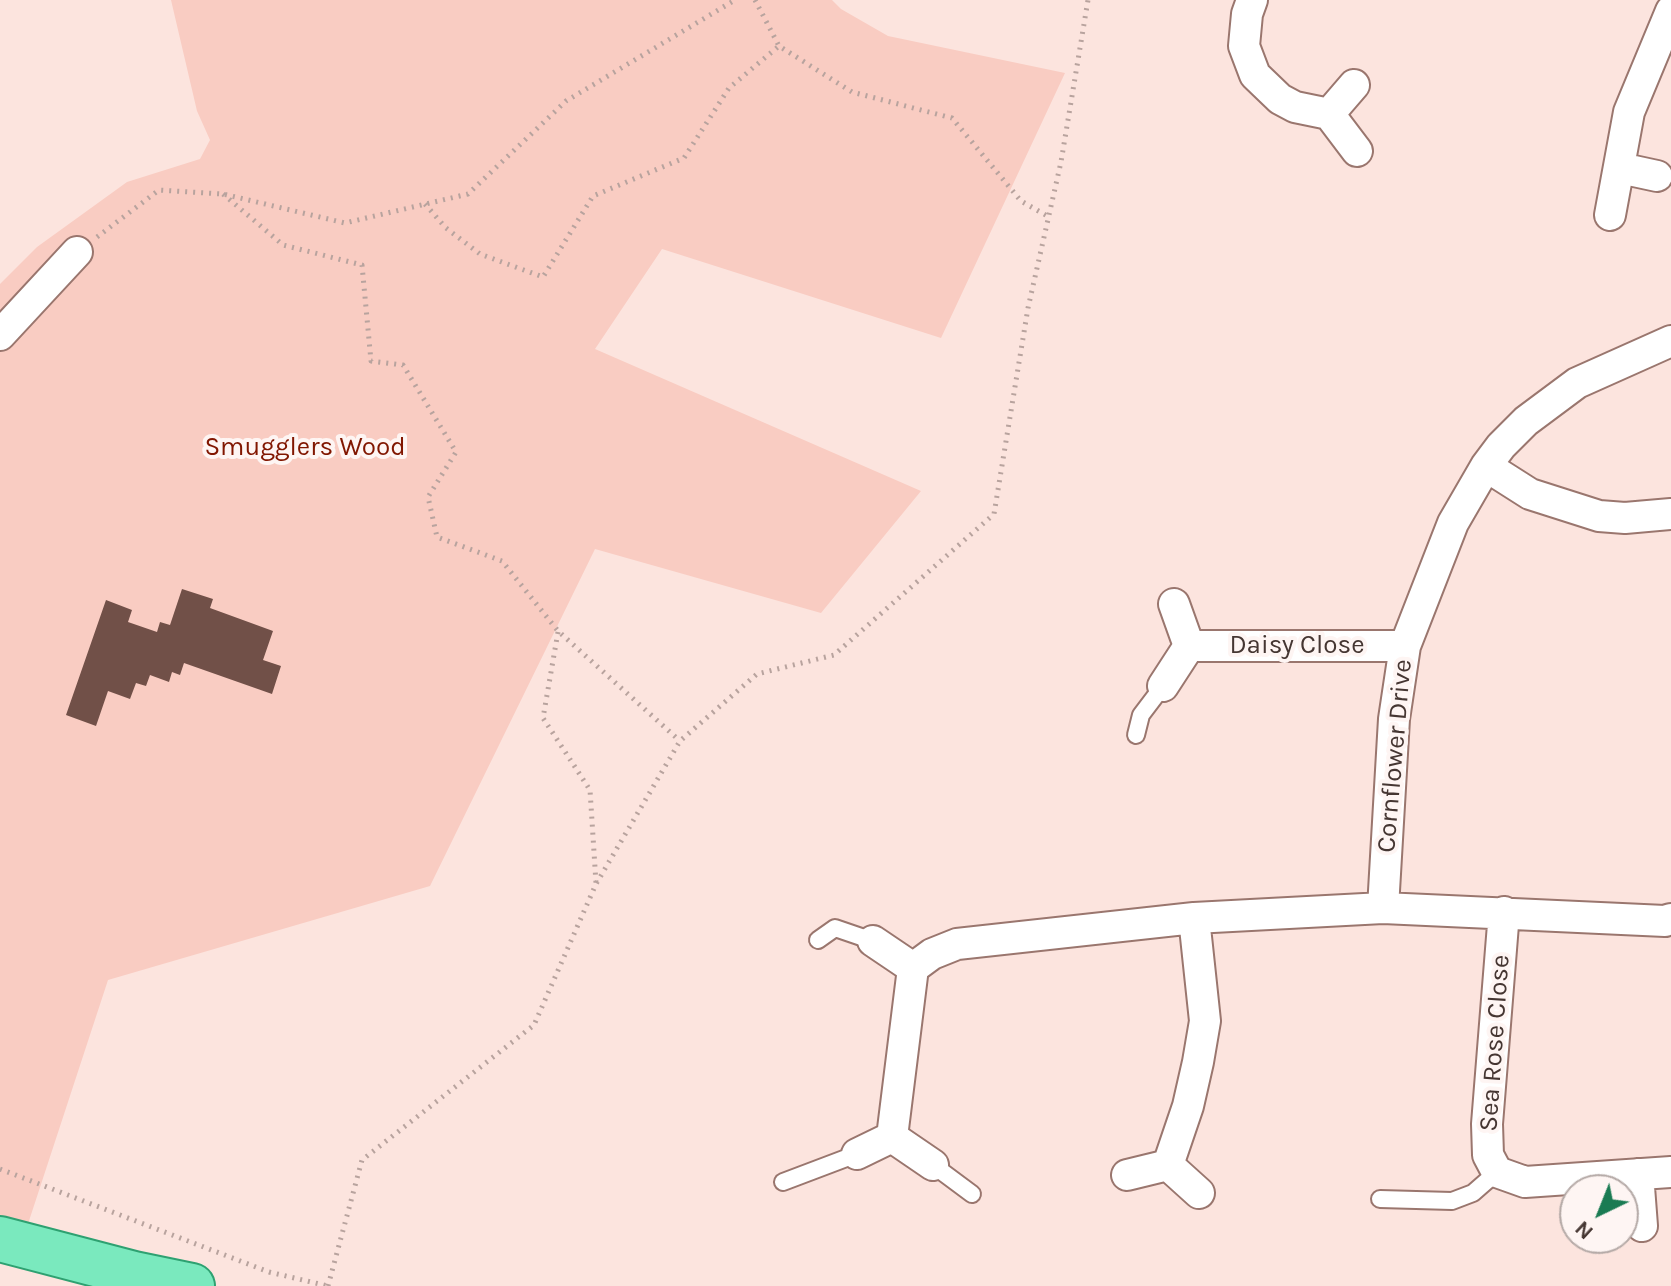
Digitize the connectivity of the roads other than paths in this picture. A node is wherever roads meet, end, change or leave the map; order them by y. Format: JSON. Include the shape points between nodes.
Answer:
{"nodes":[{"id":1,"x":1252,"y":0,"type":"edge"},
{"id":2,"x":1671,"y":11,"type":"edge"},
{"id":3,"x":1354,"y":85,"type":"dead end"},
{"id":4,"x":1329,"y":114,"type":"junction"},
{"id":5,"x":1357,"y":151,"type":"dead end"},
{"id":6,"x":1620,"y":168,"type":"junction"},
{"id":7,"x":1657,"y":176,"type":"dead end"},
{"id":8,"x":1610,"y":215,"type":"dead end"},
{"id":9,"x":77,"y":252,"type":"road end"},
{"id":10,"x":0,"y":335,"type":"edge"},
{"id":11,"x":1671,"y":341,"type":"edge"},
{"id":12,"x":1486,"y":466,"type":"junction"},
{"id":13,"x":1671,"y":514,"type":"edge"},
{"id":14,"x":1174,"y":604,"type":"dead end"},
{"id":15,"x":1189,"y":646,"type":"junction"},
{"id":16,"x":1405,"y":646,"type":"junction"},
{"id":17,"x":1163,"y":686,"type":"joint"},
{"id":18,"x":1136,"y":735,"type":"dead end"},
{"id":19,"x":1383,"y":908,"type":"junction"},
{"id":20,"x":1504,"y":912,"type":"junction"},
{"id":21,"x":1194,"y":918,"type":"junction"},
{"id":22,"x":1671,"y":919,"type":"edge"},
{"id":23,"x":818,"y":940,"type":"dead end"},
{"id":24,"x":873,"y":941,"type":"joint"},
{"id":25,"x":913,"y":968,"type":"junction"},
{"id":26,"x":892,"y":1137,"type":"junction"},
{"id":27,"x":857,"y":1154,"type":"joint"},
{"id":28,"x":933,"y":1165,"type":"joint"},
{"id":29,"x":1168,"y":1165,"type":"junction"},
{"id":30,"x":1497,"y":1172,"type":"junction"},
{"id":31,"x":1671,"y":1172,"type":"edge"},
{"id":32,"x":1638,"y":1174,"type":"edge"},
{"id":33,"x":1127,"y":1175,"type":"dead end"},
{"id":34,"x":1559,"y":1180,"type":"edge"},
{"id":35,"x":783,"y":1182,"type":"dead end"},
{"id":36,"x":1639,"y":1187,"type":"edge"},
{"id":37,"x":1199,"y":1193,"type":"dead end"},
{"id":38,"x":972,"y":1194,"type":"dead end"},
{"id":39,"x":1380,"y":1199,"type":"dead end"},
{"id":40,"x":1642,"y":1226,"type":"dead end"},
{"id":41,"x":0,"y":1239,"type":"edge"},
{"id":42,"x":192,"y":1286,"type":"edge"}],
"edges":[{"from":1,"to":4,"type":"street","via":[[1244,46],[1255,75],[1295,107]]},
{"from":2,"to":6,"type":"street","via":[[1629,112]]},
{"from":3,"to":4,"type":"street"},
{"from":4,"to":5,"type":"street"},
{"from":6,"to":7,"type":"street"},
{"from":6,"to":8,"type":"street"},
{"from":9,"to":10,"type":"street"},
{"from":11,"to":12,"type":"street","name":"Cornflower Drive","via":[[1577,383],[1526,421]]},
{"from":12,"to":13,"type":"street","via":[[1530,494],[1599,516]]},
{"from":12,"to":16,"type":"street","name":"Cornflower Drive","via":[[1453,523]]},
{"from":14,"to":15,"type":"street"},
{"from":15,"to":16,"type":"street","name":"Daisy Close"},
{"from":15,"to":17,"type":"street"},
{"from":16,"to":19,"type":"street","name":"Cornflower Drive","via":[[1394,719]]},
{"from":17,"to":18,"type":"lane","via":[[1141,715]]},
{"from":19,"to":20,"type":"street"},
{"from":19,"to":21,"type":"street"},
{"from":20,"to":22,"type":"street"},
{"from":20,"to":30,"type":"street","name":"Sea Rose Close","via":[[1487,1124],[1488,1155]]},
{"from":21,"to":25,"type":"street","via":[[957,944]]},
{"from":21,"to":29,"type":"street","via":[[1205,1021],[1188,1106]]},
{"from":23,"to":24,"type":"lane","via":[[835,928]]},
{"from":24,"to":25,"type":"street"},
{"from":25,"to":26,"type":"street"},
{"from":26,"to":27,"type":"street"},
{"from":26,"to":28,"type":"street"},
{"from":27,"to":35,"type":"lane"},
{"from":28,"to":38,"type":"lane"},
{"from":29,"to":33,"type":"street"},
{"from":29,"to":37,"type":"street"},
{"from":30,"to":34,"type":"street","via":[[1525,1182]]},
{"from":30,"to":39,"type":"lane","via":[[1473,1193],[1452,1201]]},
{"from":31,"to":32,"type":"street"},
{"from":36,"to":40,"type":"street"},
{"from":41,"to":42,"type":"main road"}]}
